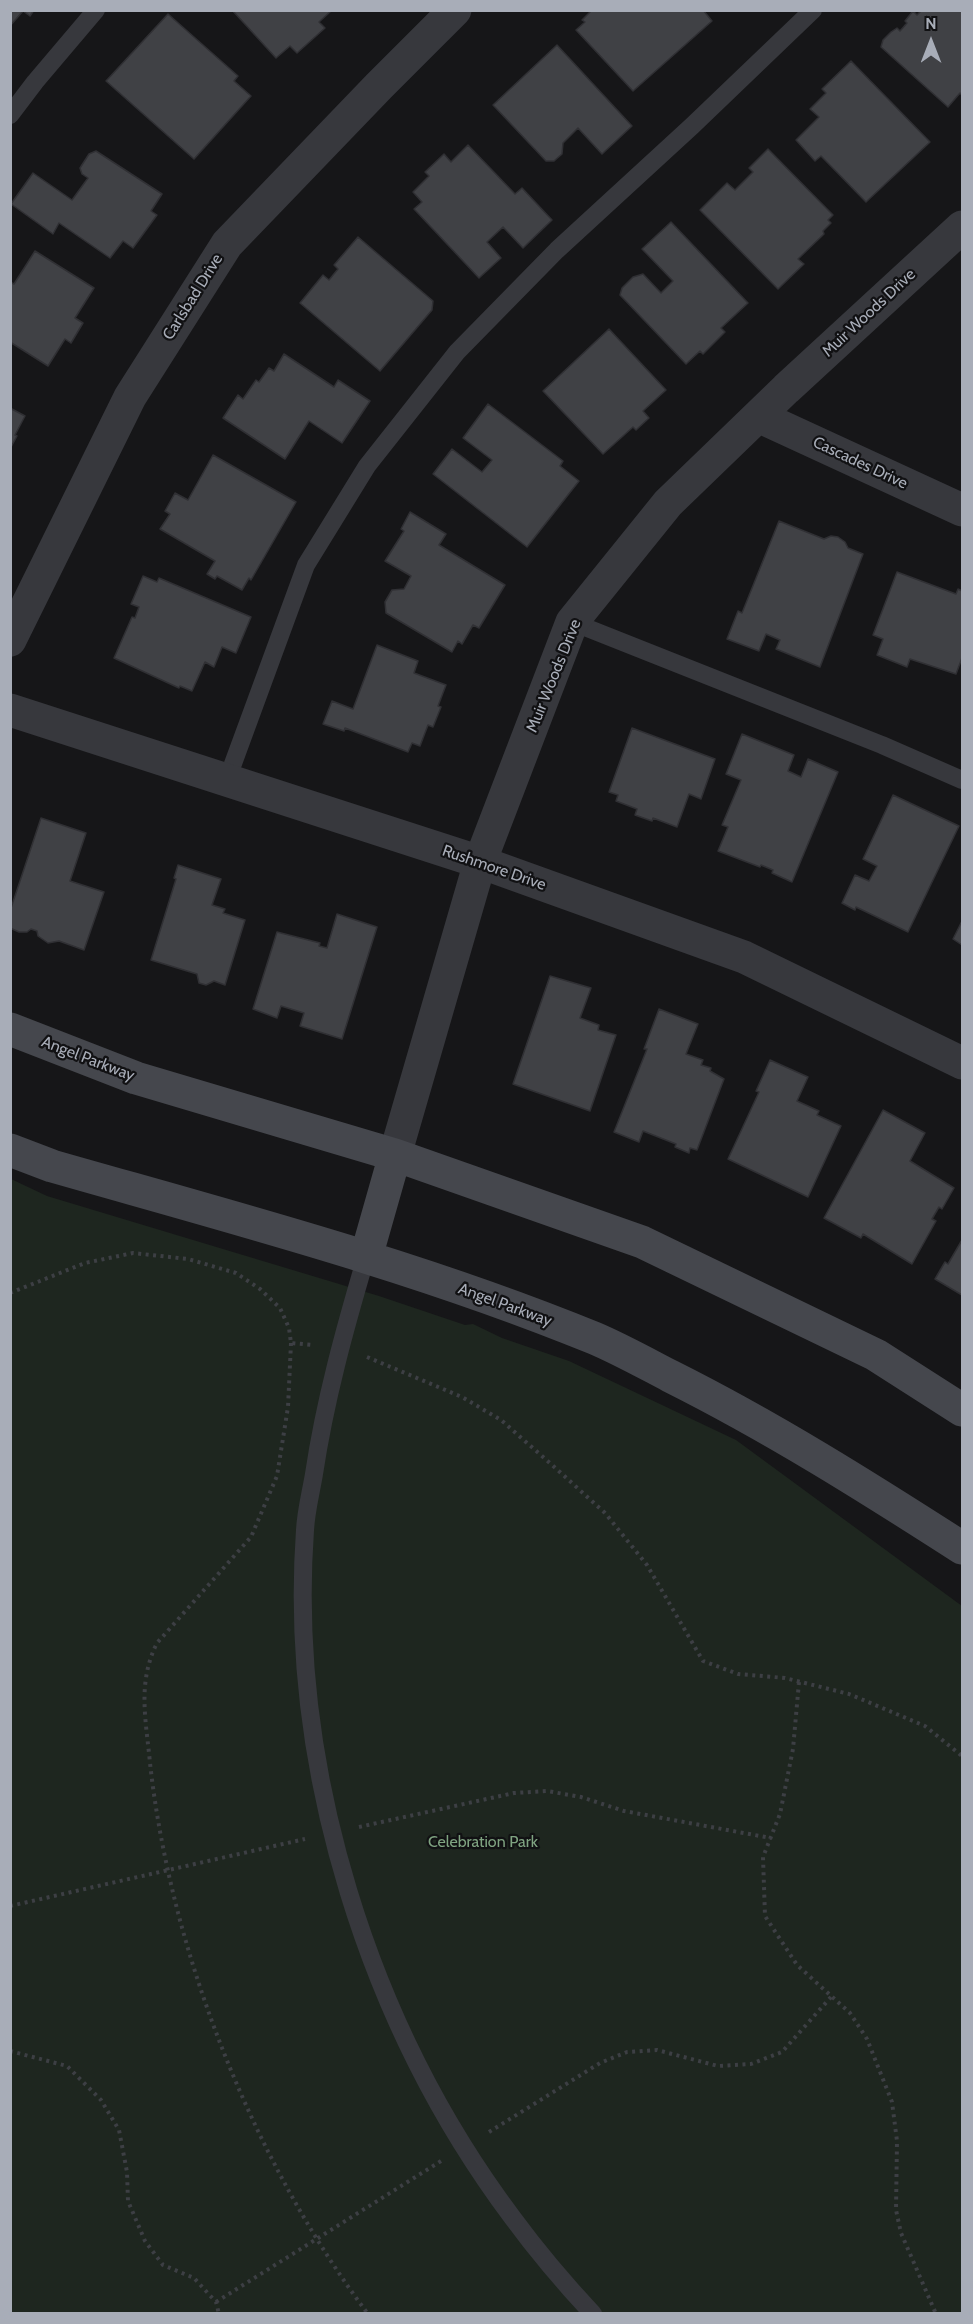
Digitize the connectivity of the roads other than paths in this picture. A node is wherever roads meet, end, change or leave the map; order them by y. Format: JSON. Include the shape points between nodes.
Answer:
{"nodes":[{"id":1,"x":96,"y":10,"type":"edge"},
{"id":2,"x":455,"y":10,"type":"edge"},
{"id":3,"x":813,"y":10,"type":"edge"},
{"id":4,"x":10,"y":115,"type":"edge"},
{"id":5,"x":963,"y":227,"type":"edge"},
{"id":6,"x":758,"y":416,"type":"junction"},
{"id":7,"x":963,"y":510,"type":"edge"},
{"id":8,"x":572,"y":622,"type":"junction"},
{"id":9,"x":10,"y":640,"type":"edge"},
{"id":10,"x":10,"y":710,"type":"edge"},
{"id":11,"x":227,"y":780,"type":"junction"},
{"id":12,"x":963,"y":780,"type":"edge"},
{"id":13,"x":480,"y":862,"type":"junction"},
{"id":14,"x":10,"y":1029,"type":"edge"},
{"id":15,"x":963,"y":1063,"type":"edge"},
{"id":16,"x":10,"y":1150,"type":"edge"},
{"id":17,"x":395,"y":1155,"type":"junction"},
{"id":18,"x":366,"y":1257,"type":"junction"},
{"id":19,"x":963,"y":1410,"type":"edge"},
{"id":20,"x":963,"y":1548,"type":"edge"},
{"id":21,"x":593,"y":2313,"type":"edge"}],
"edges":[{"from":1,"to":4,"type":"lane"},
{"from":2,"to":9,"type":"street","name":"Carlsbad Drive","via":[[227,244],[130,397]]},
{"from":3,"to":11,"type":"lane","via":[[490,318],[457,352],[367,466],[306,565]]},
{"from":5,"to":6,"type":"street","name":"Muir Woods Drive"},
{"from":6,"to":7,"type":"street","name":"Cascades Drive"},
{"from":6,"to":8,"type":"street","name":"Muir Woods Drive","via":[[669,503]]},
{"from":8,"to":12,"type":"lane"},
{"from":8,"to":13,"type":"street","name":"Muir Woods Drive"},
{"from":10,"to":11,"type":"street","name":"Rushmore Drive"},
{"from":11,"to":13,"type":"street","name":"Rushmore Drive"},
{"from":13,"to":15,"type":"street","name":"Rushmore Drive","via":[[744,957]]},
{"from":13,"to":17,"type":"street","name":"Muir Woods Drive"},
{"from":14,"to":17,"type":"main road","name":"Angel Parkway","via":[[136,1078]]},
{"from":16,"to":18,"type":"main road","name":"Angel Parkway","via":[[52,1166]]},
{"from":17,"to":18,"type":"main road"},
{"from":17,"to":19,"type":"main road","name":"Angel Parkway","via":[[642,1242],[876,1355]]},
{"from":18,"to":20,"type":"main road","name":"Angel Parkway","via":[[596,1339],[711,1396],[819,1457]]},
{"from":18,"to":21,"type":"lane","via":[[339,1348],[318,1446],[307,1516],[303,1580],[305,1656],[313,1730],[333,1833],[368,1951],[430,2088],[511,2217]]}]}
